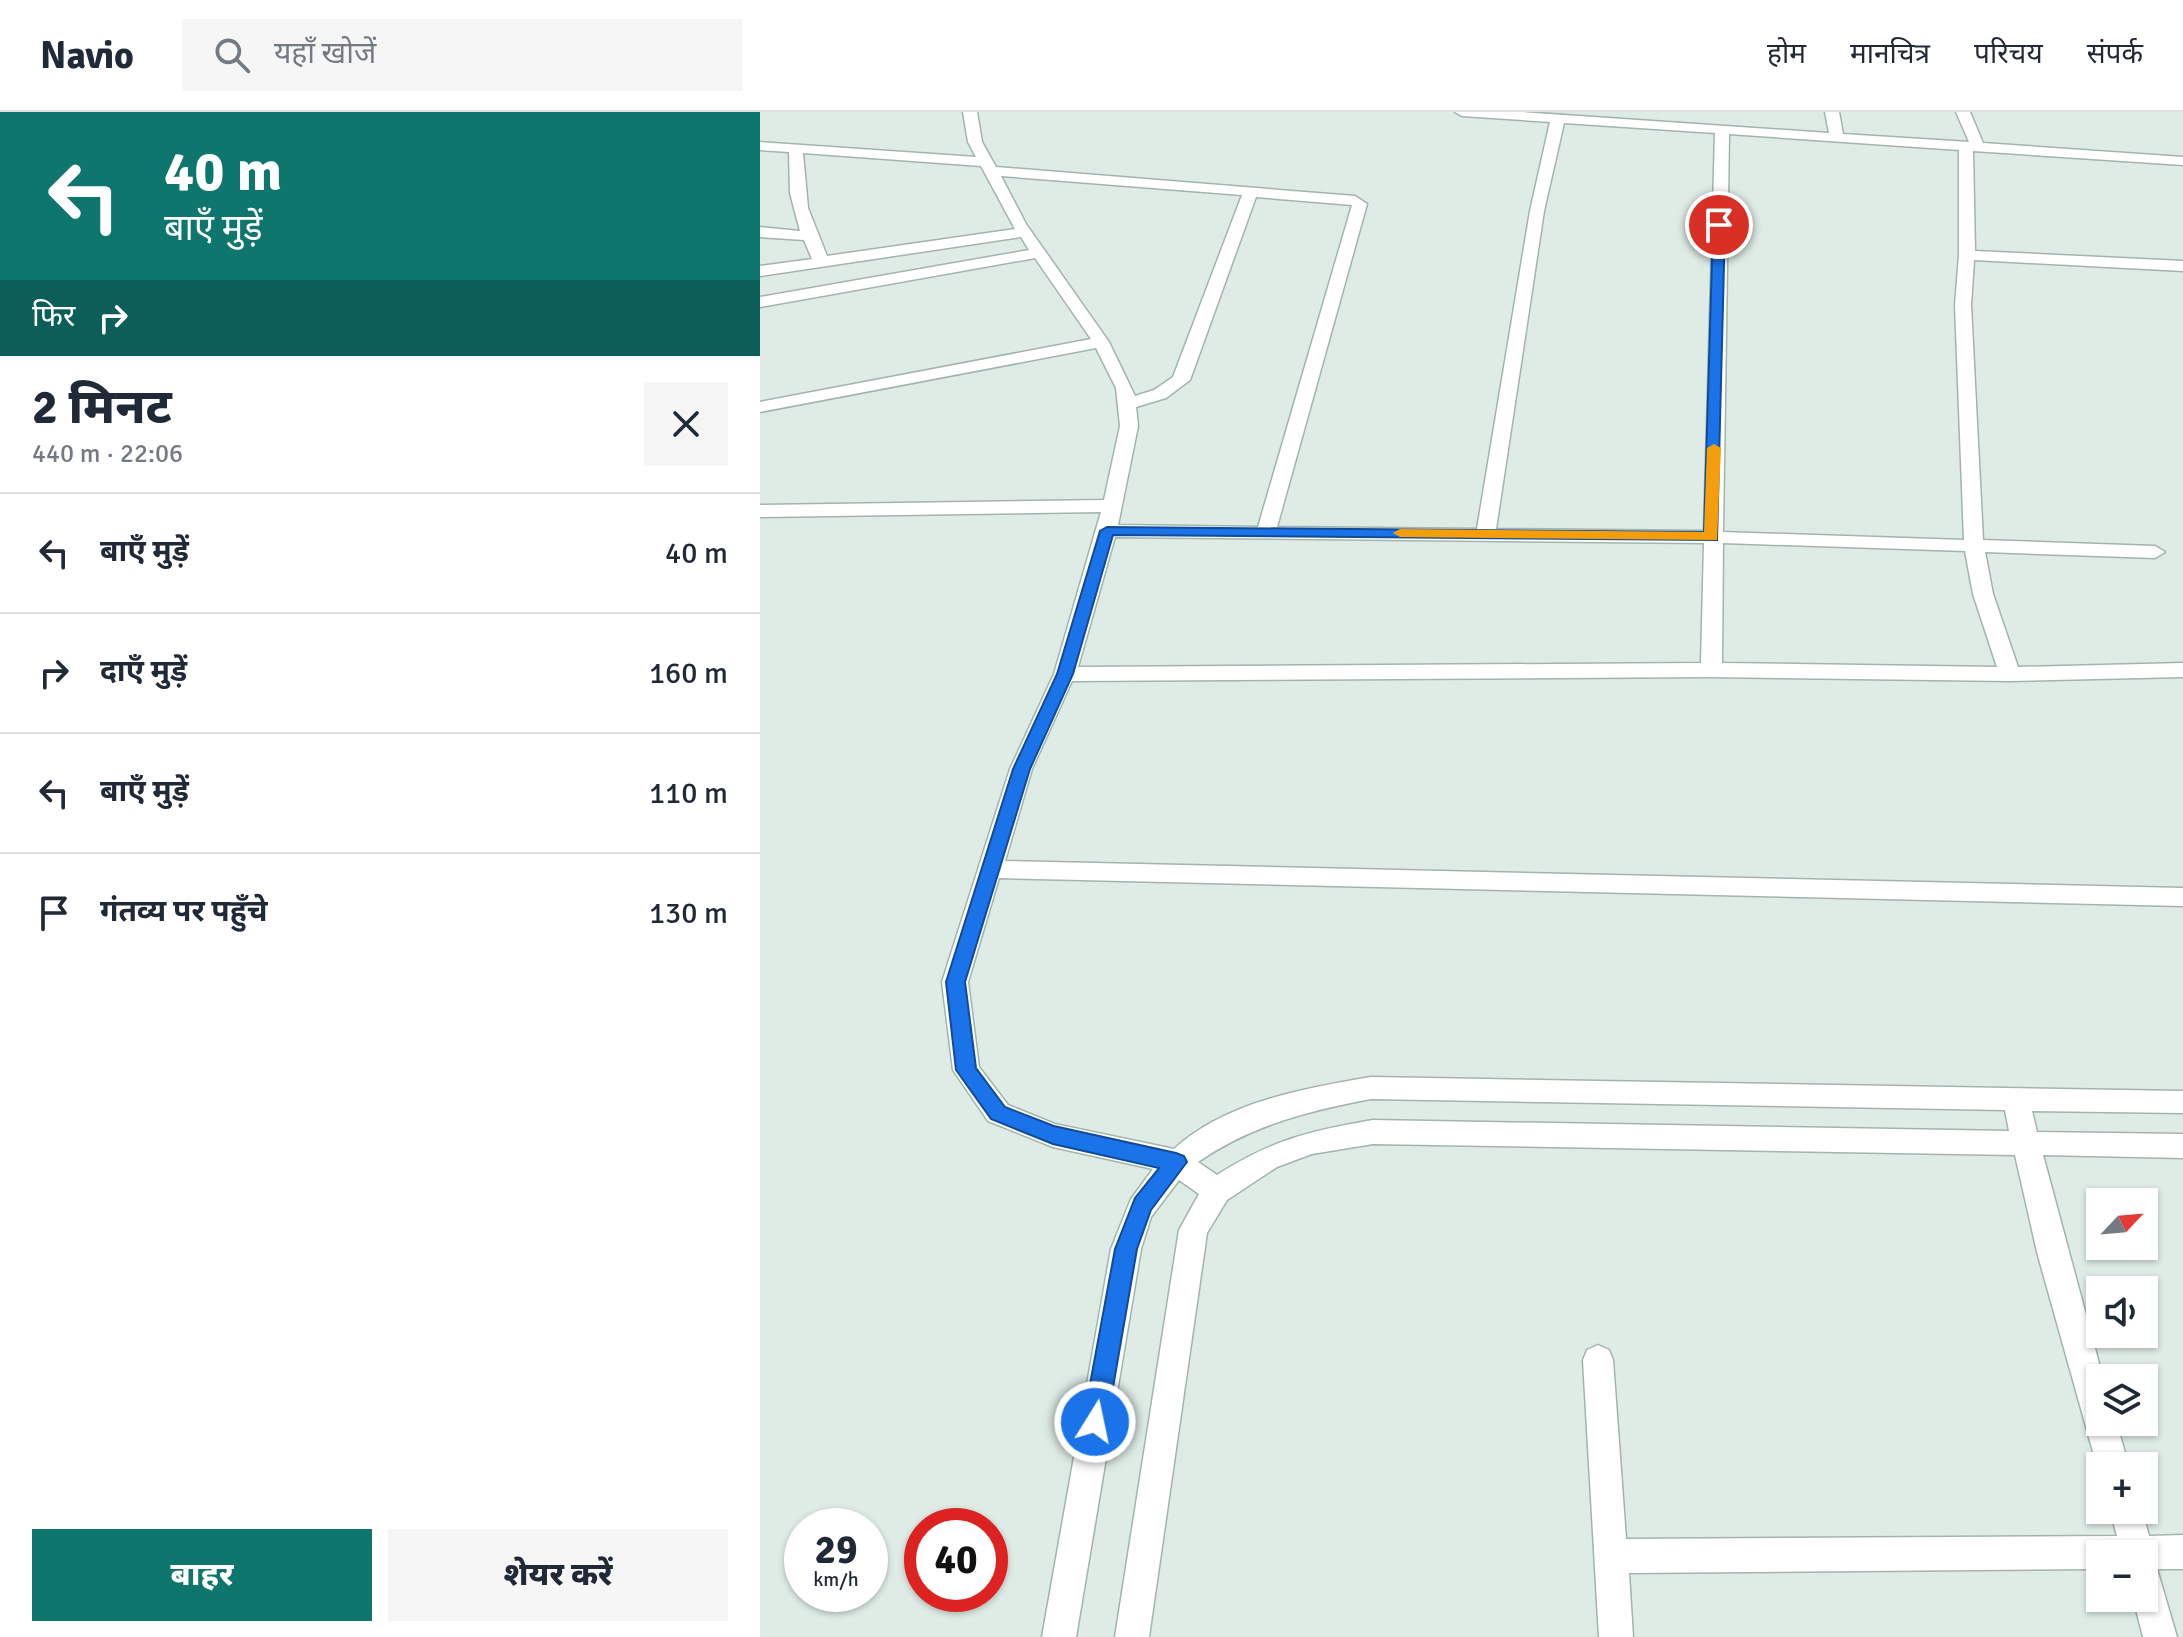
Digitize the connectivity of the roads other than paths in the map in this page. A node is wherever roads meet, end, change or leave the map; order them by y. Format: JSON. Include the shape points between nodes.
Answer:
{"nodes":[{"id":1,"x":970,"y":112,"type":"edge"},
{"id":2,"x":1462,"y":112,"type":"edge"},
{"id":3,"x":1832,"y":112,"type":"edge"},
{"id":4,"x":1963,"y":112,"type":"edge"},
{"id":5,"x":1558,"y":119,"type":"junction"},
{"id":6,"x":1722,"y":130,"type":"junction"},
{"id":7,"x":1837,"y":138,"type":"junction"},
{"id":8,"x":760,"y":146,"type":"edge"},
{"id":9,"x":1972,"y":147,"type":"junction"},
{"id":10,"x":796,"y":149,"type":"junction"},
{"id":11,"x":2183,"y":161,"type":"edge"},
{"id":12,"x":988,"y":167,"type":"junction"},
{"id":13,"x":1251,"y":190,"type":"junction"},
{"id":14,"x":760,"y":232,"type":"edge"},
{"id":15,"x":1025,"y":232,"type":"junction"},
{"id":16,"x":808,"y":236,"type":"junction"},
{"id":17,"x":1038,"y":253,"type":"junction"},
{"id":18,"x":1967,"y":255,"type":"junction"},
{"id":19,"x":822,"y":263,"type":"junction"},
{"id":20,"x":2183,"y":266,"type":"edge"},
{"id":21,"x":760,"y":271,"type":"edge"},
{"id":22,"x":760,"y":302,"type":"edge"},
{"id":23,"x":1101,"y":342,"type":"junction"},
{"id":24,"x":1127,"y":404,"type":"junction"},
{"id":25,"x":760,"y":407,"type":"edge"},
{"id":26,"x":1111,"y":506,"type":"junction"},
{"id":27,"x":760,"y":511,"type":"edge"},
{"id":28,"x":1107,"y":531,"type":"junction"},
{"id":29,"x":1266,"y":532,"type":"junction"},
{"id":30,"x":1486,"y":534,"type":"junction"},
{"id":31,"x":1712,"y":537,"type":"junction"},
{"id":32,"x":1974,"y":547,"type":"junction"},
{"id":33,"x":2155,"y":552,"type":"dead end"},
{"id":34,"x":1711,"y":670,"type":"junction"},
{"id":35,"x":2183,"y":670,"type":"edge"},
{"id":36,"x":1065,"y":674,"type":"junction"},
{"id":37,"x":2010,"y":674,"type":"junction"},
{"id":38,"x":989,"y":869,"type":"junction"},
{"id":39,"x":2183,"y":897,"type":"edge"},
{"id":40,"x":2016,"y":1101,"type":"junction"},
{"id":41,"x":2183,"y":1102,"type":"edge"},
{"id":42,"x":2028,"y":1145,"type":"junction"},
{"id":43,"x":2183,"y":1146,"type":"edge"},
{"id":44,"x":1176,"y":1162,"type":"junction"},
{"id":45,"x":1217,"y":1191,"type":"junction"},
{"id":46,"x":1598,"y":1360,"type":"dead end"},
{"id":47,"x":2086,"y":1372,"type":"edge"},
{"id":48,"x":2183,"y":1552,"type":"edge"},
{"id":49,"x":1611,"y":1556,"type":"junction"},
{"id":50,"x":2158,"y":1557,"type":"edge"},
{"id":51,"x":2086,"y":1560,"type":"edge"},
{"id":52,"x":2153,"y":1612,"type":"edge"},
{"id":53,"x":1059,"y":1637,"type":"edge"},
{"id":54,"x":1132,"y":1637,"type":"edge"},
{"id":55,"x":1616,"y":1637,"type":"edge"},
{"id":56,"x":2160,"y":1637,"type":"edge"}],
"edges":[{"from":1,"to":12,"type":"street","via":[[975,142]]},
{"from":2,"to":5,"type":"street"},
{"from":3,"to":7,"type":"street"},
{"from":4,"to":9,"type":"street"},
{"from":5,"to":6,"type":"street"},
{"from":5,"to":30,"type":"street","via":[[1537,211]]},
{"from":6,"to":7,"type":"street"},
{"from":6,"to":31,"type":"street"},
{"from":7,"to":9,"type":"street"},
{"from":8,"to":10,"type":"street"},
{"from":9,"to":11,"type":"street"},
{"from":9,"to":18,"type":"street"},
{"from":10,"to":12,"type":"street"},
{"from":10,"to":16,"type":"street","via":[[793,172]]},
{"from":12,"to":13,"type":"street"},
{"from":12,"to":15,"type":"street"},
{"from":13,"to":24,"type":"street","via":[[1181,380],[1160,394]]},
{"from":13,"to":29,"type":"street","via":[[1360,204]]},
{"from":14,"to":16,"type":"street"},
{"from":15,"to":17,"type":"street"},
{"from":15,"to":19,"type":"street"},
{"from":16,"to":19,"type":"street"},
{"from":17,"to":22,"type":"street"},
{"from":17,"to":23,"type":"street"},
{"from":18,"to":20,"type":"street"},
{"from":18,"to":32,"type":"street","via":[[1963,305]]},
{"from":19,"to":21,"type":"street"},
{"from":23,"to":24,"type":"street","via":[[1125,388]]},
{"from":23,"to":25,"type":"street"},
{"from":24,"to":26,"type":"street","via":[[1129,426]]},
{"from":26,"to":27,"type":"street"},
{"from":26,"to":28,"type":"street"},
{"from":28,"to":29,"type":"street"},
{"from":28,"to":36,"type":"street"},
{"from":29,"to":30,"type":"street"},
{"from":30,"to":31,"type":"street"},
{"from":31,"to":32,"type":"street"},
{"from":31,"to":34,"type":"street"},
{"from":32,"to":33,"type":"street"},
{"from":32,"to":37,"type":"street","via":[[1983,594]]},
{"from":34,"to":36,"type":"street"},
{"from":34,"to":37,"type":"street"},
{"from":35,"to":37,"type":"street"},
{"from":36,"to":38,"type":"street","via":[[1021,769]]},
{"from":38,"to":39,"type":"street"},
{"from":38,"to":44,"type":"street","via":[[955,982],[966,1070],[998,1113],[1053,1135]]},
{"from":40,"to":41,"type":"street"},
{"from":40,"to":42,"type":"street"},
{"from":40,"to":44,"type":"street","via":[[1371,1088],[1300,1100],[1244,1119]]},
{"from":42,"to":43,"type":"street"},
{"from":42,"to":45,"type":"street","via":[[1373,1132],[1312,1142],[1267,1158]]},
{"from":42,"to":47,"type":"street"},
{"from":44,"to":45,"type":"street"},
{"from":44,"to":53,"type":"street","via":[[1142,1205],[1126,1249]]},
{"from":45,"to":54,"type":"street","via":[[1193,1230],[1182,1286]]},
{"from":46,"to":49,"type":"street"},
{"from":48,"to":50,"type":"street"},
{"from":49,"to":51,"type":"street"},
{"from":49,"to":55,"type":"street"},
{"from":52,"to":56,"type":"street"}]}
